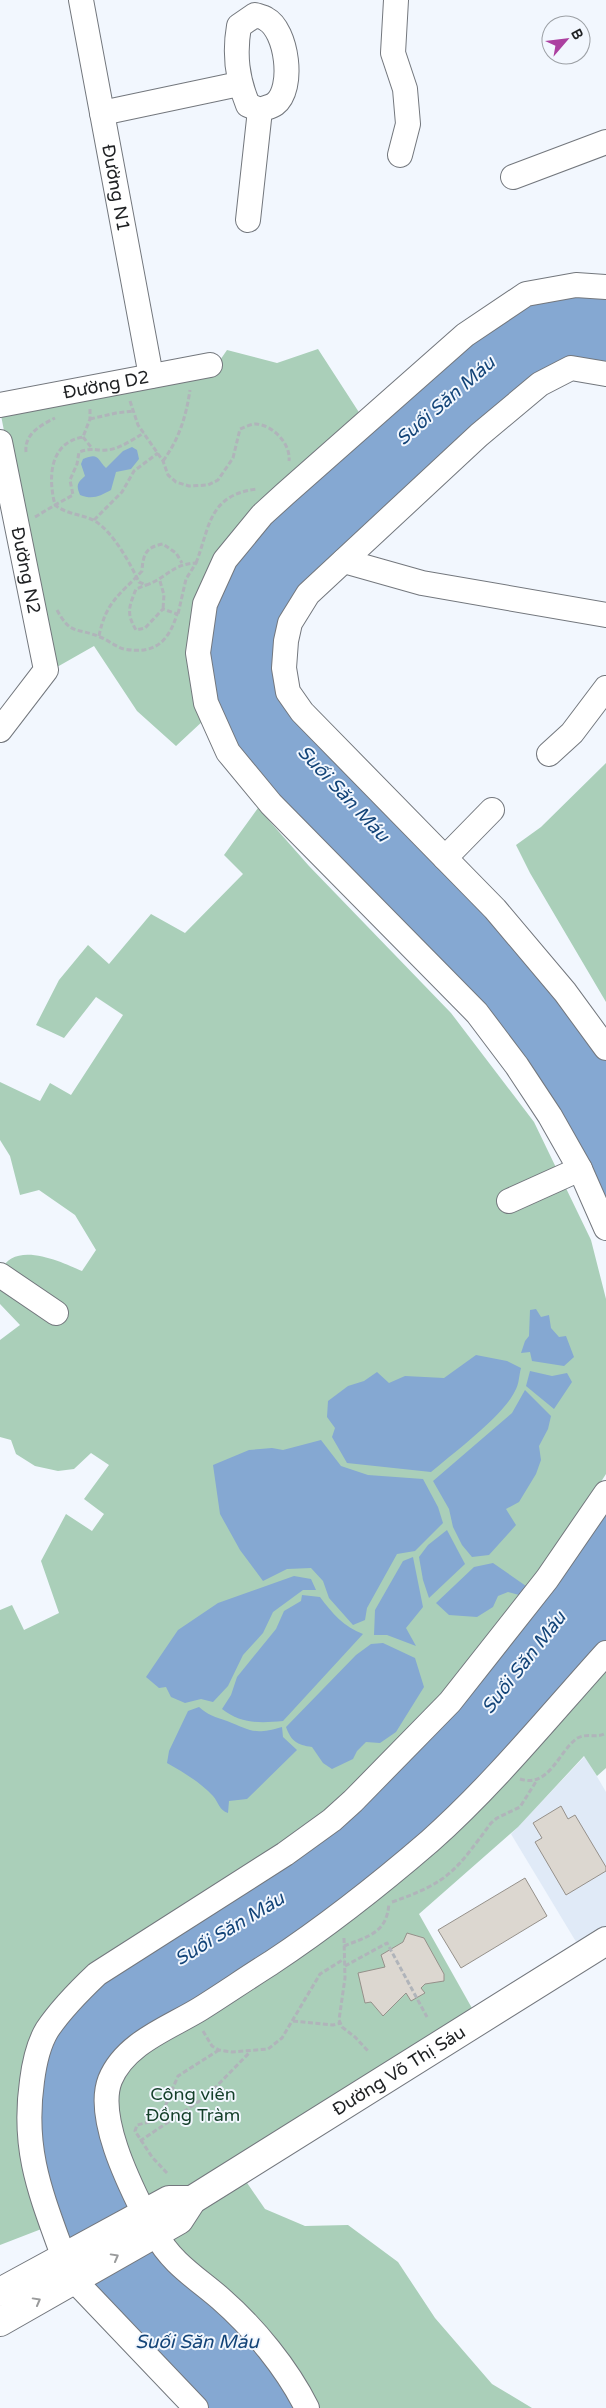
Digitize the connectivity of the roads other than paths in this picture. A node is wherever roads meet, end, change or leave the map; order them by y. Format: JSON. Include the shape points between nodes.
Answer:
{"nodes":[{"id":1,"x":81,"y":0,"type":"edge"},
{"id":2,"x":396,"y":0,"type":"edge"},
{"id":3,"x":239,"y":84,"type":"junction"},
{"id":4,"x":260,"y":110,"type":"junction"},
{"id":5,"x":102,"y":113,"type":"junction"},
{"id":6,"x":606,"y":142,"type":"edge"},
{"id":7,"x":400,"y":155,"type":"dead end"},
{"id":8,"x":513,"y":177,"type":"dead end"},
{"id":9,"x":248,"y":220,"type":"dead end"},
{"id":10,"x":606,"y":287,"type":"edge"},
{"id":11,"x":202,"y":367,"type":"road end"},
{"id":12,"x":606,"y":374,"type":"edge"},
{"id":13,"x":151,"y":376,"type":"junction"},
{"id":14,"x":0,"y":405,"type":"edge"},
{"id":15,"x":0,"y":442,"type":"edge"},
{"id":16,"x":344,"y":561,"type":"junction"},
{"id":17,"x":606,"y":615,"type":"edge"},
{"id":18,"x":606,"y":688,"type":"edge"},
{"id":19,"x":0,"y":730,"type":"edge"},
{"id":20,"x":549,"y":754,"type":"dead end"},
{"id":21,"x":492,"y":810,"type":"dead end"},
{"id":22,"x":444,"y":858,"type":"junction"},
{"id":23,"x":606,"y":1048,"type":"edge"},
{"id":24,"x":580,"y":1169,"type":"junction"},
{"id":25,"x":509,"y":1200,"type":"dead end"},
{"id":26,"x":606,"y":1228,"type":"edge"},
{"id":27,"x":0,"y":1275,"type":"edge"},
{"id":28,"x":56,"y":1313,"type":"dead end"},
{"id":29,"x":606,"y":1493,"type":"edge"},
{"id":30,"x":606,"y":1653,"type":"edge"},
{"id":31,"x":606,"y":1941,"type":"edge"},
{"id":32,"x":150,"y":2224,"type":"junction"},
{"id":33,"x":69,"y":2269,"type":"junction"},
{"id":34,"x":0,"y":2292,"type":"edge"},
{"id":35,"x":0,"y":2322,"type":"edge"},
{"id":36,"x":196,"y":2408,"type":"edge"},
{"id":37,"x":307,"y":2408,"type":"edge"}],
"edges":[{"from":1,"to":5,"type":"street","name":"Đường N1"},
{"from":2,"to":7,"type":"street","via":[[392,53],[405,89],[408,124]]},
{"from":3,"to":4,"type":"street","via":[[248,105]]},
{"from":3,"to":4,"type":"street","via":[[236,63],[239,26],[255,15],[267,19],[275,28],[287,66],[286,88],[275,104]]},
{"from":3,"to":5,"type":"street"},
{"from":4,"to":9,"type":"street"},
{"from":5,"to":13,"type":"street","name":"Đường N1"},
{"from":6,"to":8,"type":"street"},
{"from":10,"to":24,"type":"street","via":[[576,285],[526,294],[465,335],[262,515],[225,560],[205,604],[198,652],[206,703],[228,752],[270,804],[477,1013],[550,1116]]},
{"from":11,"to":13,"type":"street","name":"Đường D2"},
{"from":12,"to":16,"type":"street","via":[[571,368],[540,384],[479,435]]},
{"from":13,"to":14,"type":"street","name":"Đường D2","via":[[124,382],[89,399]]},
{"from":15,"to":19,"type":"street","name":"Đường N2","via":[[46,670]]},
{"from":16,"to":17,"type":"street","via":[[422,583]]},
{"from":16,"to":22,"type":"street","via":[[308,594],[290,623],[284,668],[288,692],[302,712]]},
{"from":18,"to":20,"type":"street","via":[[572,733]]},
{"from":21,"to":22,"type":"street"},
{"from":22,"to":23,"type":"street","via":[[495,909],[553,977]]},
{"from":24,"to":25,"type":"street"},
{"from":24,"to":26,"type":"street"},
{"from":27,"to":28,"type":"street"},
{"from":29,"to":33,"type":"street","via":[[547,1579],[455,1695],[353,1801],[285,1854],[98,1974],[76,1993],[46,2032],[30,2090],[30,2149],[38,2185]]},
{"from":30,"to":32,"type":"street","via":[[382,1895],[343,1912],[124,2057],[110,2080],[108,2103],[115,2146]]},
{"from":31,"to":32,"type":"main road","name":"Đường Võ Thị Sáu","via":[[192,2200],[169,2200]]},
{"from":32,"to":33,"type":"main road","name":"Đường Võ Thị Sáu"},
{"from":32,"to":37,"type":"street","via":[[160,2244],[252,2332]]},
{"from":33,"to":34,"type":"main road"},
{"from":35,"to":33,"type":"main road","one_way":true},
{"from":33,"to":36,"type":"street"}]}
